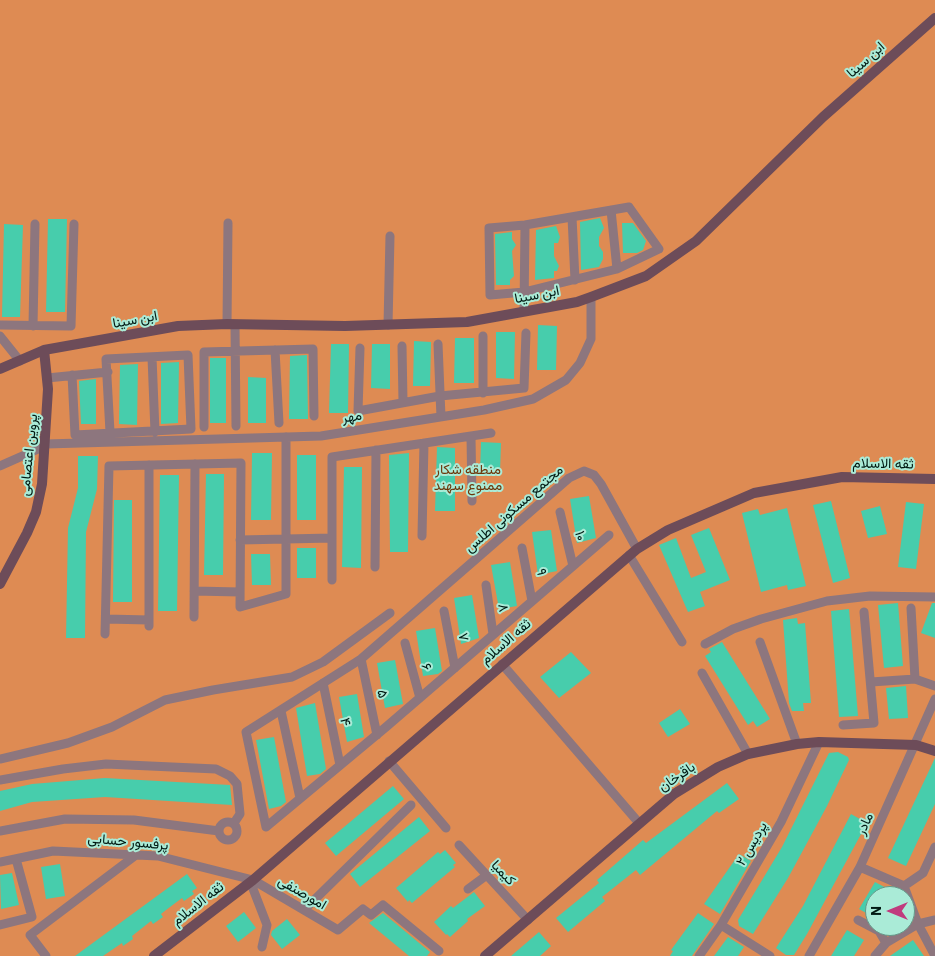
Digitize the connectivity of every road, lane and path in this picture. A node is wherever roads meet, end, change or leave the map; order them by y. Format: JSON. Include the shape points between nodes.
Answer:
{"nodes":[{"id":1,"x":935,"y":18,"type":"edge"},
{"id":2,"x":611,"y":210,"type":"junction"},
{"id":3,"x":572,"y":217,"type":"junction"},
{"id":4,"x":228,"y":223,"type":"dead end"},
{"id":5,"x":35,"y":224,"type":"dead end"},
{"id":6,"x":74,"y":224,"type":"dead end"},
{"id":7,"x":525,"y":226,"type":"junction"},
{"id":8,"x":390,"y":236,"type":"dead end"},
{"id":9,"x":617,"y":269,"type":"junction"},
{"id":10,"x":575,"y":280,"type":"junction"},
{"id":11,"x":524,"y":292,"type":"junction"},
{"id":12,"x":591,"y":297,"type":"junction"},
{"id":13,"x":524,"y":311,"type":"junction"},
{"id":14,"x":231,"y":324,"type":"junction"},
{"id":15,"x":0,"y":325,"type":"edge"},
{"id":16,"x":388,"y":325,"type":"junction"},
{"id":17,"x":33,"y":326,"type":"junction"},
{"id":18,"x":526,"y":333,"type":"dead end"},
{"id":19,"x":0,"y":336,"type":"edge"},
{"id":20,"x":483,"y":336,"type":"dead end"},
{"id":21,"x":438,"y":344,"type":"dead end"},
{"id":22,"x":3,"y":346,"type":"edge"},
{"id":23,"x":402,"y":346,"type":"dead end"},
{"id":24,"x":360,"y":348,"type":"dead end"},
{"id":25,"x":44,"y":350,"type":"junction"},
{"id":26,"x":275,"y":350,"type":"junction"},
{"id":27,"x":235,"y":351,"type":"junction"},
{"id":28,"x":152,"y":357,"type":"junction"},
{"id":29,"x":20,"y":361,"type":"junction"},
{"id":30,"x":0,"y":369,"type":"edge"},
{"id":31,"x":108,"y":372,"type":"junction"},
{"id":32,"x":72,"y":375,"type":"junction"},
{"id":33,"x":47,"y":378,"type":"junction"},
{"id":34,"x":484,"y":393,"type":"junction"},
{"id":35,"x":440,"y":396,"type":"junction"},
{"id":36,"x":403,"y":402,"type":"junction"},
{"id":37,"x":314,"y":416,"type":"dead end"},
{"id":38,"x":441,"y":417,"type":"junction"},
{"id":39,"x":279,"y":423,"type":"dead end"},
{"id":40,"x":236,"y":426,"type":"dead end"},
{"id":41,"x":204,"y":427,"type":"dead end"},
{"id":42,"x":110,"y":432,"type":"junction"},
{"id":43,"x":155,"y":432,"type":"junction"},
{"id":44,"x":491,"y":433,"type":"dead end"},
{"id":45,"x":471,"y":436,"type":"junction"},
{"id":46,"x":286,"y":437,"type":"junction"},
{"id":47,"x":424,"y":443,"type":"junction"},
{"id":48,"x":45,"y":445,"type":"junction"},
{"id":49,"x":376,"y":450,"type":"junction"},
{"id":50,"x":195,"y":464,"type":"junction"},
{"id":51,"x":149,"y":465,"type":"junction"},
{"id":52,"x":0,"y":466,"type":"edge"},
{"id":53,"x":935,"y":479,"type":"edge"},
{"id":54,"x":472,"y":501,"type":"dead end"},
{"id":55,"x":560,"y":512,"type":"dead end"},
{"id":56,"x":610,"y":535,"type":"dead end"},
{"id":57,"x":422,"y":536,"type":"dead end"},
{"id":58,"x":332,"y":538,"type":"junction"},
{"id":59,"x":286,"y":539,"type":"junction"},
{"id":60,"x":240,"y":540,"type":"junction"},
{"id":61,"x":522,"y":548,"type":"dead end"},
{"id":62,"x":633,"y":552,"type":"junction"},
{"id":63,"x":375,"y":566,"type":"dead end"},
{"id":64,"x":573,"y":566,"type":"junction"},
{"id":65,"x":332,"y":580,"type":"dead end"},
{"id":66,"x":0,"y":584,"type":"edge"},
{"id":67,"x":486,"y":585,"type":"dead end"},
{"id":68,"x":194,"y":591,"type":"junction"},
{"id":69,"x":240,"y":592,"type":"junction"},
{"id":70,"x":935,"y":597,"type":"edge"},
{"id":71,"x":532,"y":601,"type":"junction"},
{"id":72,"x":911,"y":608,"type":"dead end"},
{"id":73,"x":444,"y":611,"type":"dead end"},
{"id":74,"x":864,"y":612,"type":"dead end"},
{"id":75,"x":390,"y":613,"type":"dead end"},
{"id":76,"x":194,"y":617,"type":"dead end"},
{"id":77,"x":106,"y":619,"type":"junction"},
{"id":78,"x":105,"y":634,"type":"dead end"},
{"id":79,"x":494,"y":634,"type":"junction"},
{"id":80,"x":682,"y":642,"type":"dead end"},
{"id":81,"x":760,"y":642,"type":"dead end"},
{"id":82,"x":405,"y":643,"type":"dead end"},
{"id":83,"x":705,"y":644,"type":"dead end"},
{"id":84,"x":361,"y":659,"type":"junction"},
{"id":85,"x":502,"y":664,"type":"junction"},
{"id":86,"x":455,"y":668,"type":"junction"},
{"id":87,"x":702,"y":673,"type":"dead end"},
{"id":88,"x":916,"y":679,"type":"junction"},
{"id":89,"x":871,"y":682,"type":"junction"},
{"id":90,"x":323,"y":684,"type":"junction"},
{"id":91,"x":935,"y":686,"type":"edge"},
{"id":92,"x":420,"y":698,"type":"junction"},
{"id":93,"x":935,"y":699,"type":"edge"},
{"id":94,"x":281,"y":711,"type":"junction"},
{"id":95,"x":843,"y":725,"type":"dead end"},
{"id":96,"x":377,"y":735,"type":"junction"},
{"id":97,"x":819,"y":742,"type":"junction"},
{"id":98,"x":796,"y":744,"type":"junction"},
{"id":99,"x":916,"y":745,"type":"junction"},
{"id":100,"x":935,"y":750,"type":"edge"},
{"id":101,"x":748,"y":754,"type":"junction"},
{"id":102,"x":0,"y":759,"type":"edge"},
{"id":103,"x":389,"y":761,"type":"junction"},
{"id":104,"x":340,"y":765,"type":"junction"},
{"id":105,"x":0,"y":780,"type":"edge"},
{"id":106,"x":300,"y":798,"type":"junction"},
{"id":107,"x":411,"y":805,"type":"dead end"},
{"id":108,"x":234,"y":824,"type":"junction"},
{"id":109,"x":639,"y":824,"type":"junction"},
{"id":110,"x":446,"y":828,"type":"dead end"},
{"id":111,"x":0,"y":831,"type":"edge"},
{"id":112,"x":219,"y":831,"type":"junction"},
{"id":113,"x":459,"y":844,"type":"dead end"},
{"id":114,"x":935,"y":847,"type":"edge"},
{"id":115,"x":136,"y":855,"type":"junction"},
{"id":116,"x":16,"y":859,"type":"junction"},
{"id":117,"x":0,"y":862,"type":"edge"},
{"id":118,"x":860,"y":866,"type":"junction"},
{"id":119,"x":487,"y":875,"type":"junction"},
{"id":120,"x":251,"y":881,"type":"junction"},
{"id":121,"x":904,"y":886,"type":"joint"},
{"id":122,"x":468,"y":889,"type":"dead end"},
{"id":123,"x":304,"y":910,"type":"junction"},
{"id":124,"x":915,"y":916,"type":"edge"},
{"id":125,"x":528,"y":920,"type":"junction"},
{"id":126,"x":858,"y":920,"type":"dead end"},
{"id":127,"x":935,"y":920,"type":"edge"},
{"id":128,"x":918,"y":924,"type":"junction"},
{"id":129,"x":0,"y":925,"type":"edge"},
{"id":130,"x":721,"y":925,"type":"junction"},
{"id":131,"x":886,"y":943,"type":"junction"},
{"id":132,"x":262,"y":947,"type":"dead end"},
{"id":133,"x":439,"y":951,"type":"dead end"},
{"id":134,"x":46,"y":956,"type":"edge"},
{"id":135,"x":154,"y":956,"type":"edge"},
{"id":136,"x":484,"y":956,"type":"edge"},
{"id":137,"x":699,"y":956,"type":"edge"},
{"id":138,"x":770,"y":956,"type":"edge"},
{"id":139,"x":809,"y":956,"type":"edge"},
{"id":140,"x":875,"y":956,"type":"edge"},
{"id":141,"x":935,"y":956,"type":"edge"}],
"edges":[{"from":1,"to":12,"type":"street","name":"ابن سینا","via":[[823,117],[696,241],[646,276]]},
{"from":2,"to":3,"type":"street"},
{"from":2,"to":9,"type":"street"},
{"from":2,"to":9,"type":"street","via":[[629,207],[659,249]]},
{"from":3,"to":7,"type":"street"},
{"from":3,"to":10,"type":"street"},
{"from":4,"to":14,"type":"street"},
{"from":5,"to":17,"type":"street"},
{"from":6,"to":17,"type":"street","via":[[71,326]]},
{"from":7,"to":11,"type":"street"},
{"from":7,"to":11,"type":"street","via":[[489,228],[490,295]]},
{"from":8,"to":16,"type":"street"},
{"from":9,"to":10,"type":"street"},
{"from":10,"to":11,"type":"street"},
{"from":11,"to":13,"type":"street"},
{"from":12,"to":13,"type":"street","name":"ابن سینا"},
{"from":12,"to":38,"type":"street","name":"مهر","via":[[591,339],[580,363],[566,380],[533,399]]},
{"from":13,"to":16,"type":"street","name":"ابن سینا","via":[[467,322]]},
{"from":14,"to":16,"type":"street","name":"ابن سینا"},
{"from":14,"to":25,"type":"street","name":"ابن سینا","via":[[178,326]]},
{"from":14,"to":27,"type":"street"},
{"from":15,"to":17,"type":"street"},
{"from":18,"to":34,"type":"street","via":[[524,388]]},
{"from":19,"to":22,"type":"street"},
{"from":20,"to":34,"type":"street"},
{"from":21,"to":35,"type":"street"},
{"from":22,"to":29,"type":"street"},
{"from":23,"to":36,"type":"street"},
{"from":24,"to":36,"type":"street","via":[[358,411]]},
{"from":25,"to":29,"type":"street","name":"ابن سینا"},
{"from":25,"to":33,"type":"street","name":"پروین اعتصامی"},
{"from":26,"to":27,"type":"street"},
{"from":26,"to":37,"type":"street","via":[[313,349]]},
{"from":26,"to":39,"type":"street"},
{"from":27,"to":40,"type":"street"},
{"from":27,"to":41,"type":"street","via":[[204,352]]},
{"from":28,"to":31,"type":"street","via":[[106,359]]},
{"from":28,"to":43,"type":"street"},
{"from":28,"to":43,"type":"street","via":[[188,355],[191,429]]},
{"from":29,"to":30,"type":"street","name":"ابن سینا"},
{"from":31,"to":32,"type":"street"},
{"from":31,"to":42,"type":"street"},
{"from":32,"to":33,"type":"street"},
{"from":32,"to":42,"type":"street","via":[[75,435]]},
{"from":33,"to":48,"type":"street","name":"پروین اعتصامی"},
{"from":34,"to":35,"type":"street"},
{"from":35,"to":36,"type":"street"},
{"from":35,"to":38,"type":"street"},
{"from":38,"to":46,"type":"street","name":"مهر","via":[[321,436]]},
{"from":42,"to":43,"type":"street"},
{"from":44,"to":45,"type":"street"},
{"from":45,"to":47,"type":"street"},
{"from":45,"to":54,"type":"street"},
{"from":46,"to":48,"type":"street","name":"مهر"},
{"from":46,"to":59,"type":"street"},
{"from":47,"to":49,"type":"street"},
{"from":47,"to":57,"type":"street"},
{"from":48,"to":52,"type":"street"},
{"from":48,"to":66,"type":"street","name":"پروین اعتصامی","via":[[36,512]]},
{"from":49,"to":58,"type":"street","via":[[332,457]]},
{"from":49,"to":63,"type":"street"},
{"from":50,"to":51,"type":"street"},
{"from":50,"to":60,"type":"street","via":[[241,463]]},
{"from":50,"to":68,"type":"street"},
{"from":51,"to":77,"type":"street","via":[[109,466]]},
{"from":51,"to":77,"type":"street","via":[[148,623]]},
{"from":53,"to":62,"type":"street","name":"ثقه الاسلام","via":[[842,477],[754,494],[668,530]]},
{"from":55,"to":64,"type":"street","name":"۱۰"},
{"from":56,"to":64,"type":"street"},
{"from":58,"to":59,"type":"street"},
{"from":58,"to":65,"type":"street"},
{"from":59,"to":60,"type":"street"},
{"from":59,"to":69,"type":"street","via":[[286,594],[240,607]]},
{"from":60,"to":69,"type":"street"},
{"from":61,"to":71,"type":"street","name":"۹"},
{"from":62,"to":80,"type":"street"},
{"from":62,"to":84,"type":"street","name":"مجتمع مسکونی اطلس","via":[[601,484],[594,475],[584,471],[569,478]]},
{"from":62,"to":85,"type":"street","name":"ثقه الاسلام"},
{"from":64,"to":71,"type":"street"},
{"from":67,"to":79,"type":"street","name":"۸"},
{"from":68,"to":69,"type":"street"},
{"from":68,"to":76,"type":"street"},
{"from":70,"to":83,"type":"street","via":[[870,596],[827,601],[761,619]]},
{"from":71,"to":79,"type":"street"},
{"from":72,"to":88,"type":"street"},
{"from":73,"to":86,"type":"street","name":"۷"},
{"from":74,"to":89,"type":"street"},
{"from":75,"to":102,"type":"street","via":[[324,662],[292,677],[164,700],[112,727],[68,743]]},
{"from":77,"to":78,"type":"street"},
{"from":79,"to":86,"type":"street"},
{"from":81,"to":98,"type":"street"},
{"from":82,"to":92,"type":"street","name":"۶"},
{"from":84,"to":90,"type":"street"},
{"from":84,"to":96,"type":"street","name":"۵"},
{"from":85,"to":103,"type":"street","name":"ثقه الاسلام"},
{"from":85,"to":109,"type":"street"},
{"from":86,"to":92,"type":"street"},
{"from":87,"to":101,"type":"street"},
{"from":88,"to":89,"type":"street"},
{"from":88,"to":91,"type":"street"},
{"from":89,"to":95,"type":"street","via":[[874,723]]},
{"from":90,"to":94,"type":"street"},
{"from":90,"to":104,"type":"street","name":"۴"},
{"from":92,"to":96,"type":"street"},
{"from":93,"to":99,"type":"street","name":"مادر"},
{"from":94,"to":106,"type":"street"},
{"from":94,"to":106,"type":"street","via":[[246,732],[266,827]]},
{"from":96,"to":104,"type":"street"},
{"from":97,"to":98,"type":"street","name":"باقرخان"},
{"from":97,"to":99,"type":"street","name":"باقرخان"},
{"from":97,"to":130,"type":"street","name":"پردیس ۲","via":[[780,822]]},
{"from":98,"to":101,"type":"street","name":"باقرخان"},
{"from":99,"to":100,"type":"street","name":"باقرخان"},
{"from":99,"to":118,"type":"street","name":"مادر"},
{"from":101,"to":109,"type":"street","name":"باقرخان","via":[[718,767],[674,794]]},
{"from":103,"to":110,"type":"street"},
{"from":103,"to":120,"type":"street","name":"ثقه الاسلام"},
{"from":104,"to":106,"type":"street"},
{"from":105,"to":108,"type":"street","via":[[106,764],[216,769],[237,784],[240,814]]},
{"from":107,"to":123,"type":"street"},
{"from":108,"to":112,"type":"street","via":[[226,822]]},
{"from":108,"to":112,"type":"street","via":[[238,832],[233,839],[224,839]]},
{"from":109,"to":125,"type":"street","name":"باقرخان"},
{"from":111,"to":112,"type":"street","via":[[65,819],[134,820]]},
{"from":113,"to":119,"type":"street","name":"کیمیا"},
{"from":114,"to":121,"type":"street","via":[[923,873]]},
{"from":115,"to":116,"type":"street","name":"پرفسور حسابی","via":[[53,851]]},
{"from":115,"to":120,"type":"street","name":"پرفسور حسابی","via":[[158,856]]},
{"from":115,"to":134,"type":"street","via":[[30,936]]},
{"from":116,"to":117,"type":"street","name":"پرفسور حسابی"},
{"from":116,"to":129,"type":"street","via":[[32,917]]},
{"from":118,"to":121,"type":"street"},
{"from":118,"to":139,"type":"street","name":"مادر"},
{"from":119,"to":122,"type":"street"},
{"from":119,"to":125,"type":"street","name":"کیمیا"},
{"from":120,"to":123,"type":"street","name":"امورصنفی"},
{"from":120,"to":132,"type":"street","via":[[267,926]]},
{"from":120,"to":135,"type":"street","name":"ثقه الاسلام"},
{"from":123,"to":133,"type":"street","name":"امورصنفی","via":[[338,930],[363,908],[371,916],[383,905]]},
{"from":124,"to":128,"type":"street"},
{"from":125,"to":136,"type":"street","name":"باقرخان"},
{"from":126,"to":131,"type":"street","via":[[879,931]]},
{"from":127,"to":128,"type":"street"},
{"from":128,"to":131,"type":"street"},
{"from":128,"to":141,"type":"street"},
{"from":130,"to":137,"type":"street","name":"پردیس ۲"},
{"from":130,"to":138,"type":"street"},
{"from":131,"to":140,"type":"street"}]}
